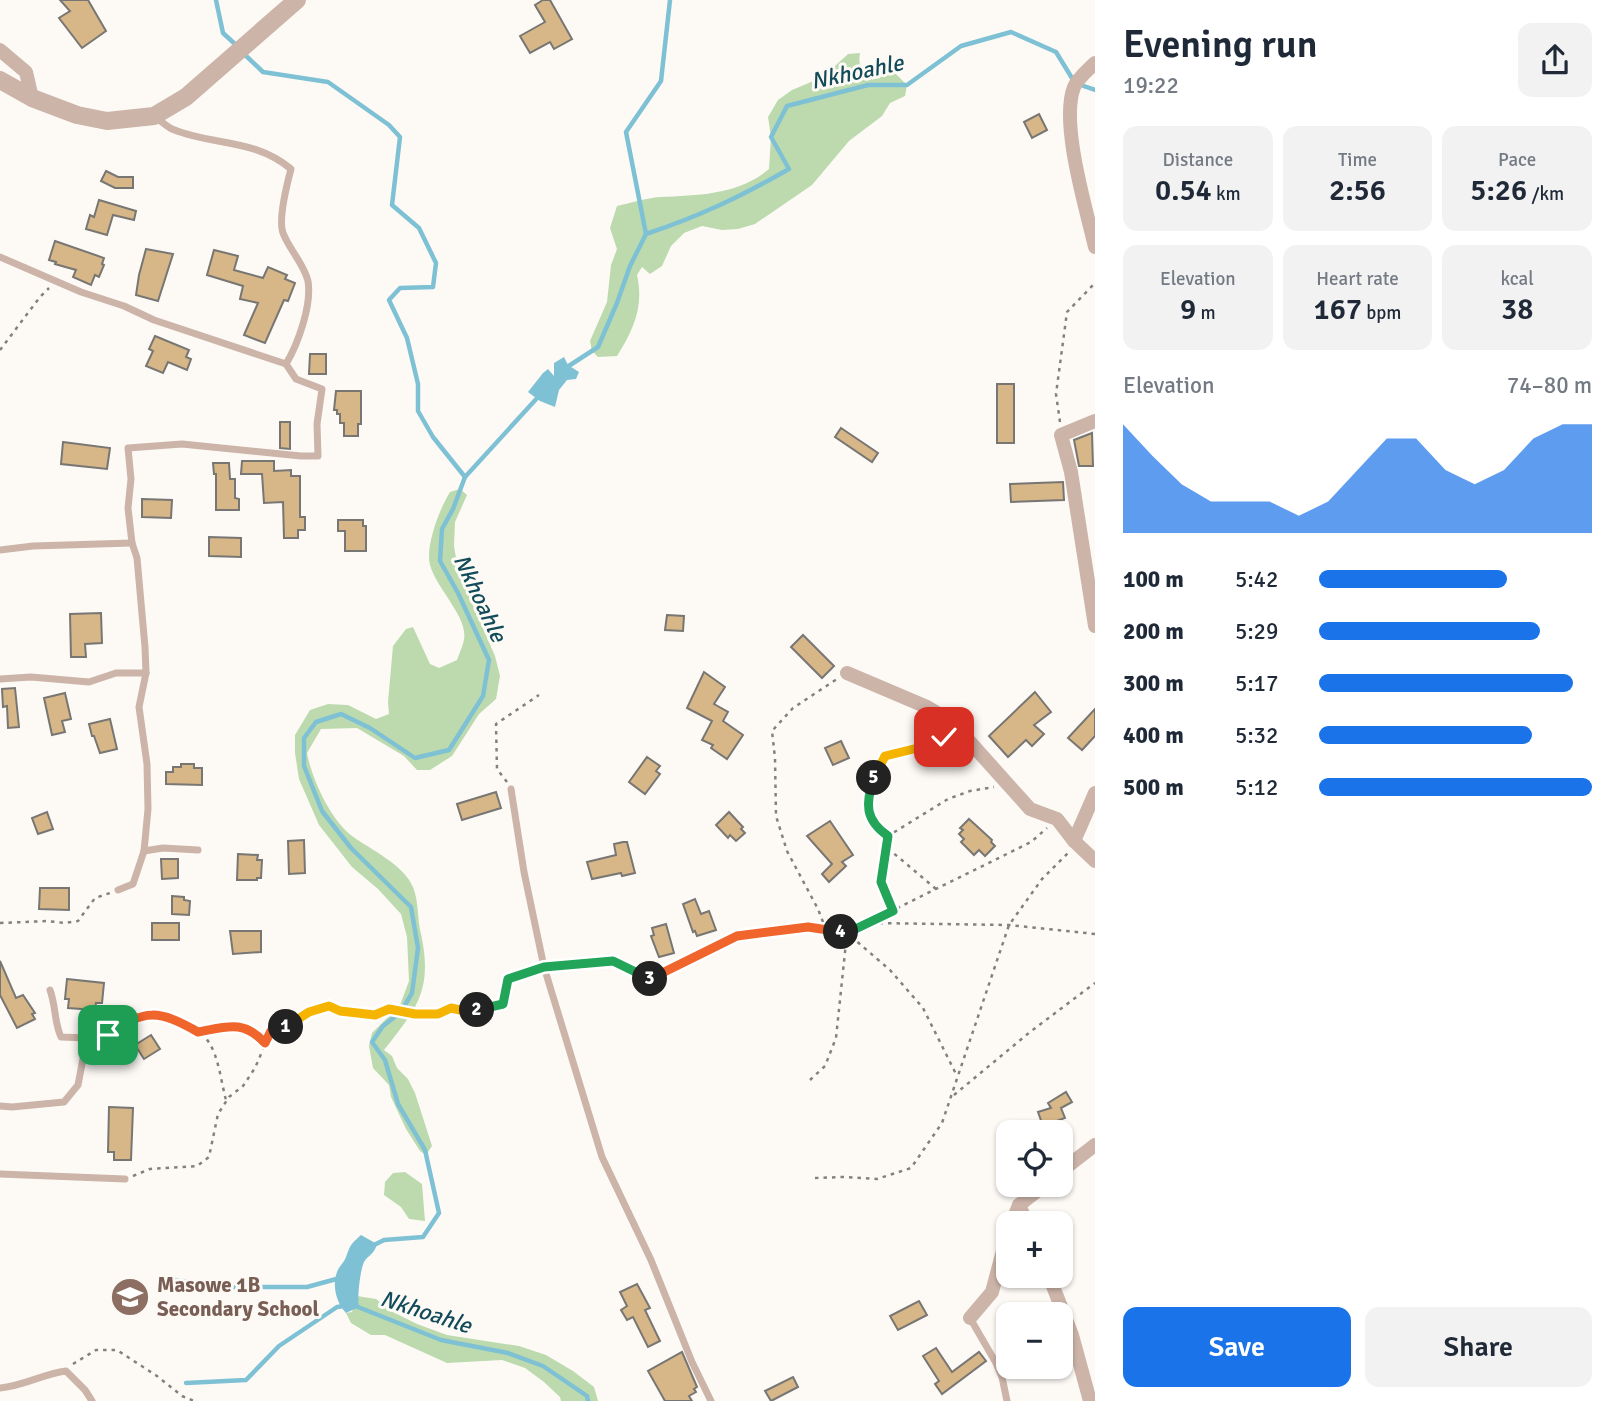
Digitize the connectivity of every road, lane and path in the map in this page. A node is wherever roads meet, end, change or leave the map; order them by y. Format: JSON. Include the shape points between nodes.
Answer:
{"nodes":[{"id":1,"x":297,"y":0,"type":"edge"},
{"id":2,"x":0,"y":50,"type":"edge"},
{"id":3,"x":1095,"y":63,"type":"edge"},
{"id":4,"x":0,"y":80,"type":"edge"},
{"id":5,"x":32,"y":97,"type":"junction"},
{"id":6,"x":154,"y":116,"type":"junction"},
{"id":7,"x":1095,"y":247,"type":"edge"},
{"id":8,"x":0,"y":257,"type":"edge"},
{"id":9,"x":57,"y":281,"type":"junction"},
{"id":10,"x":1095,"y":283,"type":"edge"},
{"id":11,"x":0,"y":350,"type":"edge"},
{"id":12,"x":286,"y":364,"type":"junction"},
{"id":13,"x":1095,"y":421,"type":"edge"},
{"id":14,"x":1061,"y":435,"type":"junction"},
{"id":15,"x":132,"y":543,"type":"junction"},
{"id":16,"x":0,"y":550,"type":"edge"},
{"id":17,"x":1095,"y":626,"type":"edge"},
{"id":18,"x":146,"y":673,"type":"junction"},
{"id":19,"x":847,"y":673,"type":"joint"},
{"id":20,"x":0,"y":679,"type":"edge"},
{"id":21,"x":539,"y":695,"type":"dead end"},
{"id":22,"x":954,"y":724,"type":"junction"},
{"id":23,"x":1006,"y":783,"type":"junction"},
{"id":24,"x":511,"y":789,"type":"joint"},
{"id":25,"x":1095,"y":793,"type":"edge"},
{"id":26,"x":1058,"y":819,"type":"junction"},
{"id":27,"x":888,"y":836,"type":"junction"},
{"id":28,"x":1074,"y":841,"type":"junction"},
{"id":29,"x":198,"y":850,"type":"dead end"},
{"id":30,"x":144,"y":851,"type":"junction"},
{"id":31,"x":1095,"y":861,"type":"edge"},
{"id":32,"x":118,"y":890,"type":"joint"},
{"id":33,"x":936,"y":890,"type":"junction"},
{"id":34,"x":893,"y":911,"type":"junction"},
{"id":35,"x":0,"y":923,"type":"edge"},
{"id":36,"x":868,"y":923,"type":"junction"},
{"id":37,"x":1009,"y":925,"type":"junction"},
{"id":38,"x":826,"y":930,"type":"junction"},
{"id":39,"x":847,"y":933,"type":"junction"},
{"id":40,"x":1095,"y":934,"type":"edge"},
{"id":41,"x":544,"y":967,"type":"junction"},
{"id":42,"x":1095,"y":983,"type":"edge"},
{"id":43,"x":50,"y":990,"type":"dead end"},
{"id":44,"x":127,"y":1021,"type":"joint"},
{"id":45,"x":198,"y":1032,"type":"junction"},
{"id":46,"x":88,"y":1038,"type":"junction"},
{"id":47,"x":265,"y":1043,"type":"junction"},
{"id":48,"x":958,"y":1078,"type":"junction"},
{"id":49,"x":810,"y":1080,"type":"dead end"},
{"id":50,"x":951,"y":1097,"type":"junction"},
{"id":51,"x":226,"y":1100,"type":"junction"},
{"id":52,"x":0,"y":1106,"type":"edge"},
{"id":53,"x":1095,"y":1145,"type":"edge"},
{"id":54,"x":1073,"y":1162,"type":"edge"},
{"id":55,"x":0,"y":1174,"type":"edge"},
{"id":56,"x":816,"y":1178,"type":"dead end"},
{"id":57,"x":125,"y":1179,"type":"joint"},
{"id":58,"x":1029,"y":1197,"type":"edge"},
{"id":59,"x":1019,"y":1205,"type":"junction"},
{"id":60,"x":1017,"y":1211,"type":"edge"},
{"id":61,"x":1022,"y":1211,"type":"edge"},
{"id":62,"x":996,"y":1277,"type":"edge"},
{"id":63,"x":1054,"y":1288,"type":"edge"},
{"id":64,"x":970,"y":1318,"type":"joint"},
{"id":65,"x":66,"y":1371,"type":"junction"},
{"id":66,"x":0,"y":1388,"type":"edge"},
{"id":67,"x":92,"y":1401,"type":"edge"},
{"id":68,"x":194,"y":1401,"type":"edge"},
{"id":69,"x":711,"y":1401,"type":"edge"},
{"id":70,"x":1007,"y":1401,"type":"edge"},
{"id":71,"x":1090,"y":1401,"type":"edge"}],
"edges":[{"from":1,"to":6,"type":"street","via":[[186,97]]},
{"from":2,"to":5,"type":"street","via":[[26,72]]},
{"from":3,"to":7,"type":"street","via":[[1075,83],[1070,100],[1077,166]]},
{"from":4,"to":5,"type":"street"},
{"from":5,"to":6,"type":"street","via":[[107,121]]},
{"from":6,"to":12,"type":"lane","via":[[171,128],[276,157],[291,169],[282,231],[308,281],[297,346]]},
{"from":8,"to":9,"type":"lane"},
{"from":9,"to":11,"type":"path"},
{"from":9,"to":12,"type":"lane"},
{"from":10,"to":14,"type":"path","via":[[1067,312],[1056,394]]},
{"from":12,"to":15,"type":"lane","via":[[296,379],[322,389],[318,456],[181,444],[128,448]]},
{"from":13,"to":14,"type":"street"},
{"from":14,"to":17,"type":"street"},
{"from":15,"to":16,"type":"lane"},
{"from":15,"to":18,"type":"lane"},
{"from":18,"to":20,"type":"lane","via":[[116,673],[89,682]]},
{"from":18,"to":30,"type":"lane","via":[[139,707],[147,764]]},
{"from":19,"to":22,"type":"street","via":[[927,707]]},
{"from":19,"to":38,"type":"path","via":[[793,708],[772,731],[776,816],[787,850]]},
{"from":21,"to":24,"type":"path","via":[[496,724],[498,769]]},
{"from":22,"to":23,"type":"street"},
{"from":22,"to":27,"type":"path","via":[[944,737],[926,746],[885,756],[873,783],[868,813]]},
{"from":23,"to":26,"type":"street","via":[[1030,809]]},
{"from":23,"to":27,"type":"path","via":[[947,799]]},
{"from":24,"to":41,"type":"lane"},
{"from":25,"to":28,"type":"street"},
{"from":26,"to":28,"type":"street"},
{"from":26,"to":33,"type":"path","via":[[1031,842]]},
{"from":27,"to":33,"type":"path","via":[[891,851]]},
{"from":27,"to":34,"type":"path","via":[[881,882]]},
{"from":28,"to":31,"type":"street"},
{"from":28,"to":37,"type":"path"},
{"from":29,"to":30,"type":"lane"},
{"from":30,"to":32,"type":"lane","via":[[133,884]]},
{"from":32,"to":35,"type":"path","via":[[96,898],[78,921]]},
{"from":33,"to":34,"type":"path"},
{"from":34,"to":36,"type":"path"},
{"from":36,"to":37,"type":"path"},
{"from":36,"to":39,"type":"path"},
{"from":37,"to":40,"type":"path"},
{"from":37,"to":48,"type":"path"},
{"from":38,"to":39,"type":"path"},
{"from":38,"to":41,"type":"path","via":[[808,927],[737,936],[648,980],[613,961]]},
{"from":39,"to":48,"type":"path","via":[[923,1008]]},
{"from":39,"to":49,"type":"path","via":[[836,1038],[825,1066]]},
{"from":41,"to":47,"type":"path","via":[[508,979],[503,1004],[469,1012],[451,1008],[438,1014],[415,1014],[389,1009],[375,1015],[329,1006],[271,1031]]},
{"from":41,"to":69,"type":"lane","via":[[602,1157]]},
{"from":42,"to":50,"type":"path"},
{"from":43,"to":46,"type":"lane","via":[[61,1037]]},
{"from":44,"to":45,"type":"path","via":[[160,1015]]},
{"from":44,"to":46,"type":"lane","via":[[108,1035]]},
{"from":45,"to":47,"type":"path","via":[[235,1025],[257,1034]]},
{"from":45,"to":51,"type":"path","via":[[208,1041]]},
{"from":46,"to":52,"type":"lane","via":[[78,1085],[64,1102]]},
{"from":47,"to":51,"type":"path","via":[[243,1086]]},
{"from":48,"to":50,"type":"path"},
{"from":50,"to":56,"type":"path","via":[[942,1123],[911,1168],[877,1179]]},
{"from":51,"to":57,"type":"path","via":[[218,1114],[209,1157],[197,1166],[150,1169]]},
{"from":53,"to":54,"type":"street"},
{"from":55,"to":57,"type":"lane"},
{"from":58,"to":59,"type":"street"},
{"from":59,"to":60,"type":"street"},
{"from":59,"to":61,"type":"street"},
{"from":62,"to":64,"type":"street","via":[[992,1292]]},
{"from":63,"to":71,"type":"street"},
{"from":64,"to":70,"type":"lane","via":[[999,1370]]},
{"from":65,"to":66,"type":"lane"},
{"from":65,"to":67,"type":"lane"},
{"from":65,"to":68,"type":"path","via":[[96,1350],[117,1350]]}]}
